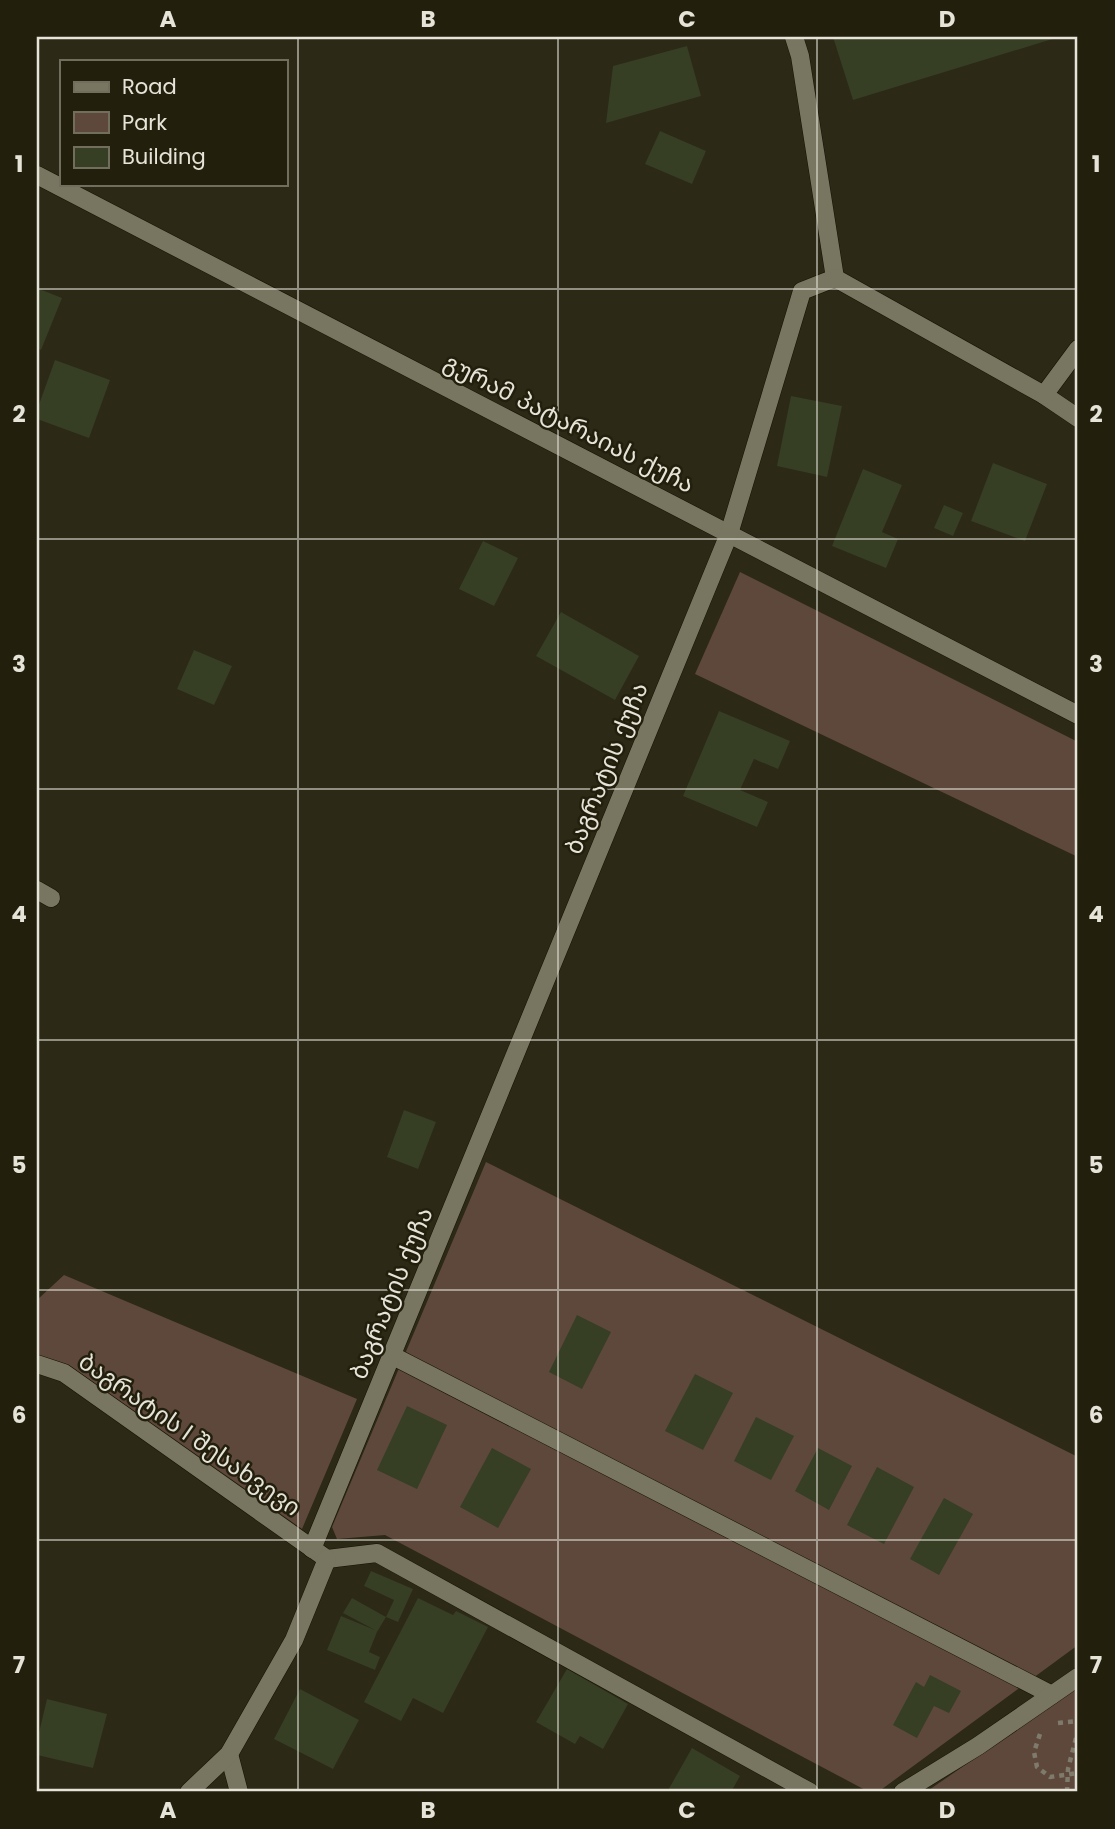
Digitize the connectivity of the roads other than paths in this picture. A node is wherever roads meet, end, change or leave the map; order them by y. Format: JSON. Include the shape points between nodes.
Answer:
{"nodes":[{"id":1,"x":794,"y":37,"type":"edge"},
{"id":2,"x":37,"y":175,"type":"edge"},
{"id":3,"x":835,"y":278,"type":"junction"},
{"id":4,"x":1078,"y":349,"type":"edge"},
{"id":5,"x":1044,"y":395,"type":"junction"},
{"id":6,"x":1078,"y":418,"type":"edge"},
{"id":7,"x":729,"y":534,"type":"junction"},
{"id":8,"x":1078,"y":715,"type":"edge"},
{"id":9,"x":391,"y":1355,"type":"junction"},
{"id":10,"x":37,"y":1364,"type":"edge"},
{"id":11,"x":312,"y":1549,"type":"junction"},
{"id":12,"x":327,"y":1559,"type":"junction"},
{"id":13,"x":1078,"y":1677,"type":"edge"},
{"id":14,"x":1052,"y":1695,"type":"junction"},
{"id":15,"x":229,"y":1754,"type":"junction"},
{"id":16,"x":188,"y":1792,"type":"edge"},
{"id":17,"x":239,"y":1792,"type":"edge"},
{"id":18,"x":810,"y":1792,"type":"edge"},
{"id":19,"x":903,"y":1792,"type":"edge"}],
"edges":[{"from":1,"to":3,"type":"street"},
{"from":2,"to":7,"type":"street","name":"გურამ პატარაიას ქუჩა"},
{"from":3,"to":5,"type":"street"},
{"from":3,"to":7,"type":"street","name":"ბაგრატის ქუჩა","via":[[802,291]]},
{"from":4,"to":5,"type":"street"},
{"from":5,"to":6,"type":"street"},
{"from":7,"to":8,"type":"street","name":"გურამ პატარაიას ქუჩა"},
{"from":7,"to":9,"type":"street","name":"ბაგრატის ქუჩა"},
{"from":9,"to":11,"type":"street","name":"ბაგრატის ქუჩა"},
{"from":9,"to":14,"type":"street"},
{"from":10,"to":11,"type":"street","name":"ბაგრატის I შესახვევი","via":[[64,1373]]},
{"from":11,"to":12,"type":"street"},
{"from":12,"to":15,"type":"street","via":[[294,1640]]},
{"from":12,"to":18,"type":"street","via":[[377,1553]]},
{"from":13,"to":14,"type":"street"},
{"from":14,"to":19,"type":"street"},
{"from":15,"to":16,"type":"street"},
{"from":15,"to":17,"type":"street"}]}
